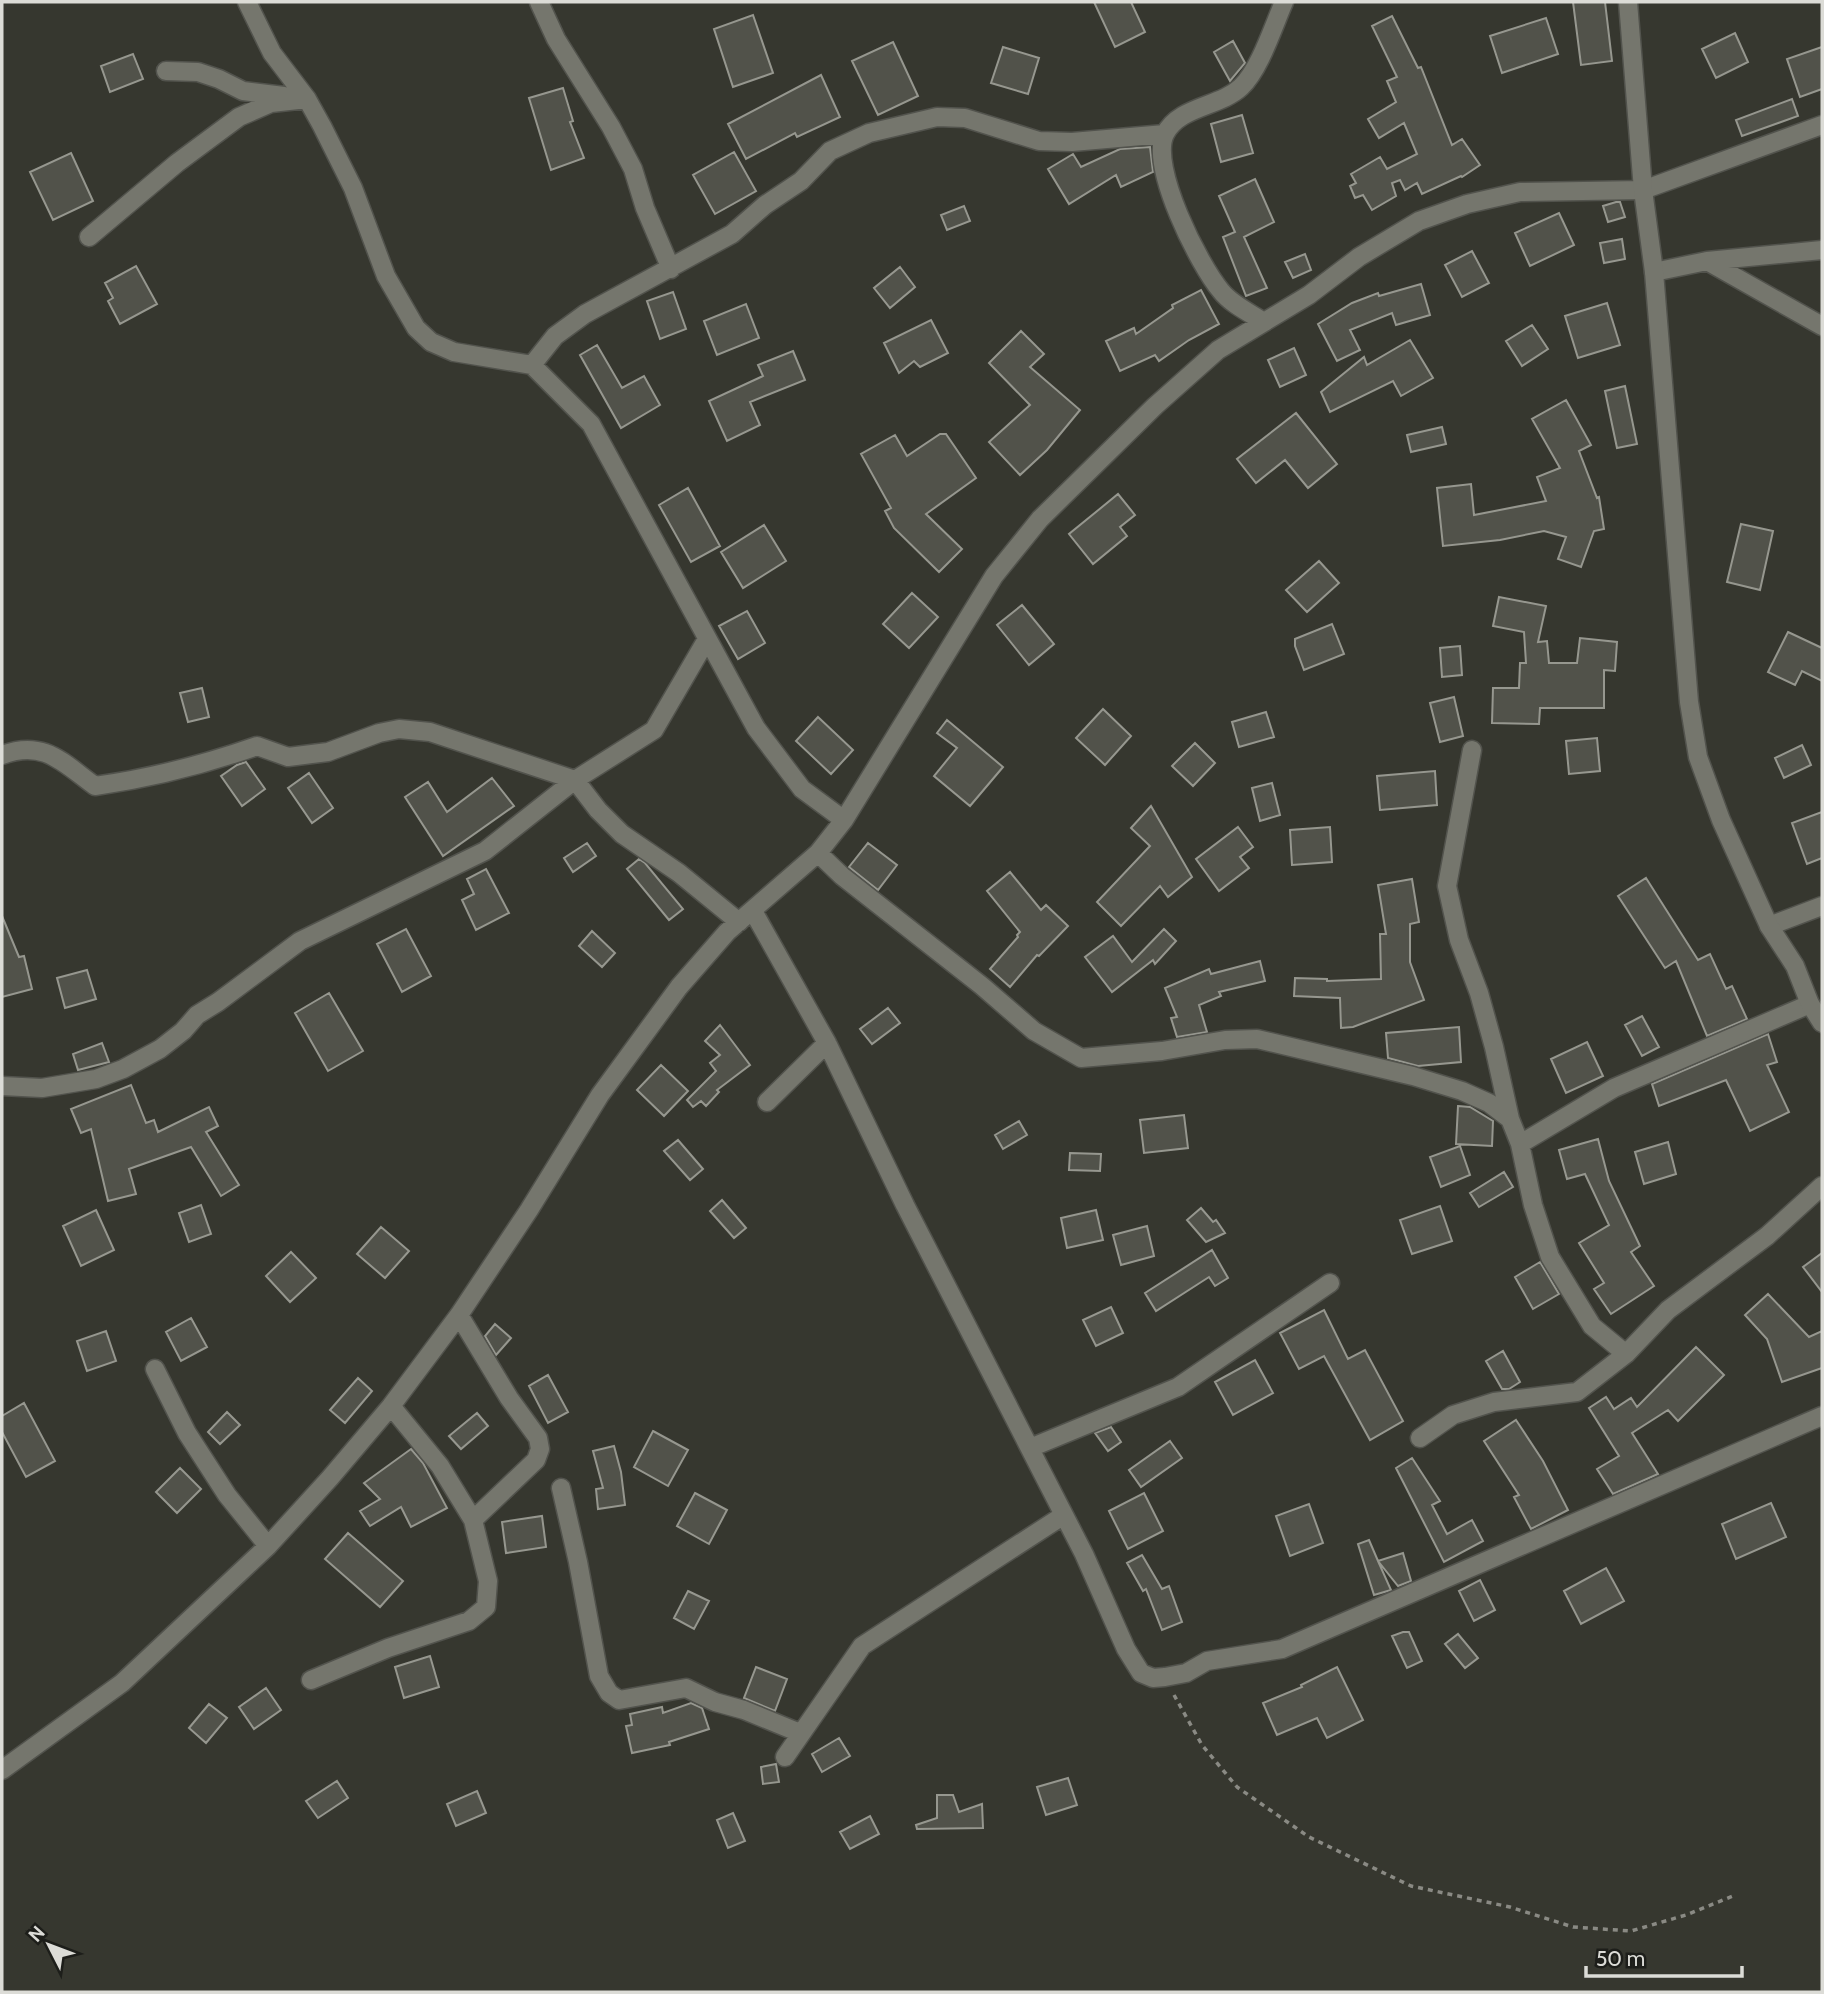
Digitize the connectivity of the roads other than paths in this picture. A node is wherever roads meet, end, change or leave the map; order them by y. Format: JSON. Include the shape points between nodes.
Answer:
{"nodes":[{"id":1,"x":247,"y":2,"type":"edge"},
{"id":2,"x":539,"y":2,"type":"edge"},
{"id":3,"x":1284,"y":2,"type":"edge"},
{"id":4,"x":1628,"y":2,"type":"edge"},
{"id":5,"x":166,"y":71,"type":"dead end"},
{"id":6,"x":307,"y":99,"type":"junction"},
{"id":7,"x":1822,"y":125,"type":"edge"},
{"id":8,"x":1165,"y":134,"type":"junction"},
{"id":9,"x":1643,"y":190,"type":"junction"},
{"id":10,"x":89,"y":237,"type":"dead end"},
{"id":11,"x":1822,"y":250,"type":"edge"},
{"id":12,"x":1707,"y":261,"type":"junction"},
{"id":13,"x":671,"y":269,"type":"junction"},
{"id":14,"x":1654,"y":272,"type":"junction"},
{"id":15,"x":1264,"y":322,"type":"junction"},
{"id":16,"x":1822,"y":326,"type":"edge"},
{"id":17,"x":532,"y":365,"type":"junction"},
{"id":18,"x":707,"y":639,"type":"junction"},
{"id":19,"x":1472,"y":750,"type":"dead end"},
{"id":20,"x":2,"y":755,"type":"edge"},
{"id":21,"x":575,"y":780,"type":"junction"},
{"id":22,"x":844,"y":820,"type":"junction"},
{"id":23,"x":818,"y":853,"type":"junction"},
{"id":24,"x":1822,"y":906,"type":"edge"},
{"id":25,"x":746,"y":917,"type":"junction"},
{"id":26,"x":1769,"y":926,"type":"junction"},
{"id":27,"x":1810,"y":1004,"type":"junction"},
{"id":28,"x":1822,"y":1023,"type":"edge"},
{"id":29,"x":827,"y":1043,"type":"junction"},
{"id":30,"x":2,"y":1086,"type":"edge"},
{"id":31,"x":766,"y":1102,"type":"dead end"},
{"id":32,"x":1510,"y":1119,"type":"junction"},
{"id":33,"x":1520,"y":1144,"type":"junction"},
{"id":34,"x":1822,"y":1186,"type":"edge"},
{"id":35,"x":1330,"y":1283,"type":"dead end"},
{"id":36,"x":460,"y":1315,"type":"junction"},
{"id":37,"x":1626,"y":1354,"type":"junction"},
{"id":38,"x":155,"y":1369,"type":"dead end"},
{"id":39,"x":391,"y":1406,"type":"junction"},
{"id":40,"x":1822,"y":1416,"type":"edge"},
{"id":41,"x":1420,"y":1438,"type":"dead end"},
{"id":42,"x":1030,"y":1448,"type":"junction"},
{"id":43,"x":561,"y":1488,"type":"dead end"},
{"id":44,"x":1064,"y":1516,"type":"junction"},
{"id":45,"x":473,"y":1520,"type":"junction"},
{"id":46,"x":268,"y":1546,"type":"junction"},
{"id":47,"x":311,"y":1680,"type":"dead end"},
{"id":48,"x":800,"y":1733,"type":"junction"},
{"id":49,"x":785,"y":1757,"type":"dead end"},
{"id":50,"x":2,"y":1770,"type":"edge"}],
"edges":[{"from":1,"to":6,"type":"street","via":[[272,53]]},
{"from":2,"to":13,"type":"street","via":[[633,169]]},
{"from":3,"to":8,"type":"street","via":[[1249,78],[1238,90],[1177,121]]},
{"from":4,"to":9,"type":"street"},
{"from":5,"to":6,"type":"street","via":[[198,72],[243,91]]},
{"from":6,"to":10,"type":"street","via":[[271,103],[239,117]]},
{"from":6,"to":17,"type":"street","via":[[354,188],[386,276],[416,328],[431,342],[454,352]]},
{"from":7,"to":9,"type":"street"},
{"from":8,"to":13,"type":"street","via":[[1039,141],[965,118],[937,117],[869,133],[830,151],[801,181],[732,234]]},
{"from":8,"to":15,"type":"street","via":[[1161,150],[1164,171],[1203,268],[1223,294]]},
{"from":9,"to":14,"type":"street"},
{"from":9,"to":15,"type":"street","via":[[1520,192],[1467,204],[1419,221]]},
{"from":11,"to":12,"type":"street"},
{"from":12,"to":14,"type":"street"},
{"from":12,"to":16,"type":"street"},
{"from":13,"to":17,"type":"street","via":[[585,314],[555,336]]},
{"from":14,"to":26,"type":"street","via":[[1689,702],[1698,757]]},
{"from":15,"to":22,"type":"street","via":[[1218,350],[1040,519],[994,576]]},
{"from":17,"to":18,"type":"street","via":[[591,424]]},
{"from":18,"to":21,"type":"street","via":[[654,730]]},
{"from":18,"to":22,"type":"street","via":[[756,728],[802,789]]},
{"from":19,"to":32,"type":"street","via":[[1447,886]]},
{"from":20,"to":21,"type":"street","via":[[18,748],[47,751],[95,786],[151,778],[257,746],[288,757],[328,752],[399,729],[430,732]]},
{"from":21,"to":25,"type":"street","via":[[622,834]]},
{"from":21,"to":30,"type":"street","via":[[485,851],[300,941],[197,1015],[160,1049],[123,1069],[96,1079],[42,1088]]},
{"from":22,"to":23,"type":"street"},
{"from":23,"to":25,"type":"street"},
{"from":23,"to":32,"type":"street","via":[[1034,1031],[1081,1058],[1257,1040],[1462,1090]]},
{"from":24,"to":26,"type":"street"},
{"from":25,"to":29,"type":"street"},
{"from":25,"to":36,"type":"street","via":[[679,987],[600,1095]]},
{"from":26,"to":27,"type":"street","via":[[1795,966]]},
{"from":27,"to":28,"type":"street"},
{"from":27,"to":33,"type":"street","via":[[1614,1088]]},
{"from":29,"to":31,"type":"street"},
{"from":29,"to":42,"type":"street"},
{"from":32,"to":33,"type":"street"},
{"from":33,"to":37,"type":"street","via":[[1550,1257],[1592,1326]]},
{"from":34,"to":37,"type":"street","via":[[1767,1236],[1668,1310]]},
{"from":35,"to":42,"type":"street","via":[[1178,1387]]},
{"from":36,"to":39,"type":"street"},
{"from":36,"to":45,"type":"street","via":[[540,1448],[536,1460]]},
{"from":37,"to":41,"type":"street","via":[[1577,1392],[1494,1402],[1453,1415]]},
{"from":38,"to":46,"type":"street","via":[[187,1433],[227,1495]]},
{"from":39,"to":45,"type":"street","via":[[440,1466]]},
{"from":39,"to":46,"type":"street"},
{"from":40,"to":44,"type":"street","via":[[1282,1649],[1207,1661],[1165,1678],[1141,1673],[1126,1649]]},
{"from":42,"to":44,"type":"street"},
{"from":43,"to":48,"type":"street","via":[[599,1676],[608,1693],[619,1700],[686,1688]]},
{"from":44,"to":48,"type":"street","via":[[862,1646]]},
{"from":45,"to":47,"type":"street","via":[[488,1581],[485,1607],[469,1621]]},
{"from":46,"to":50,"type":"street","via":[[122,1683]]},
{"from":48,"to":49,"type":"street"}]}
